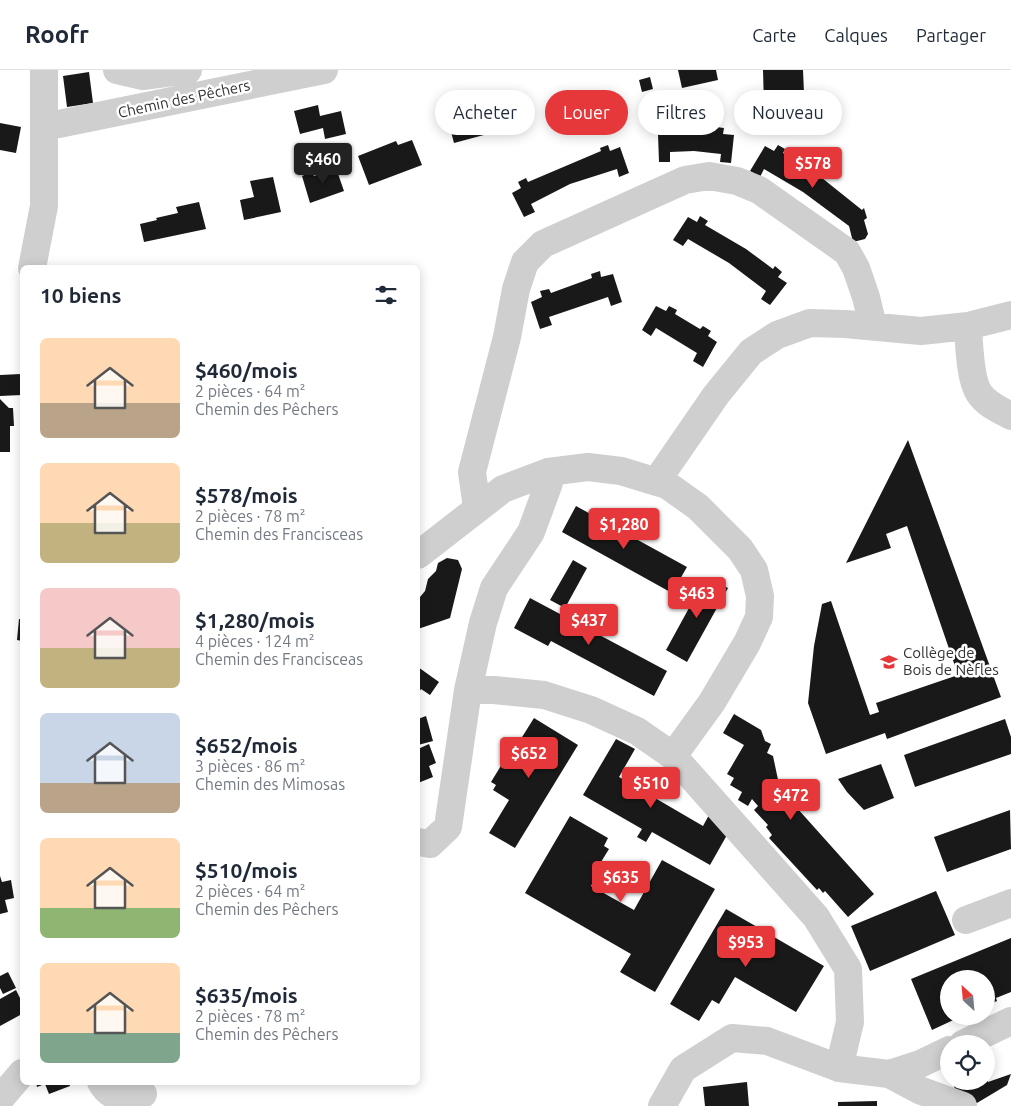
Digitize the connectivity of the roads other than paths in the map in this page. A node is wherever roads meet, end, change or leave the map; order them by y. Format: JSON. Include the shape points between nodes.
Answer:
{"nodes":[{"id":1,"x":44,"y":70,"type":"edge"},
{"id":2,"x":117,"y":70,"type":"edge"},
{"id":3,"x":188,"y":70,"type":"edge"},
{"id":4,"x":324,"y":70,"type":"edge"},
{"id":5,"x":44,"y":127,"type":"junction"},
{"id":6,"x":33,"y":265,"type":"edge"},
{"id":7,"x":1011,"y":315,"type":"edge"},
{"id":8,"x":873,"y":326,"type":"junction"},
{"id":9,"x":968,"y":326,"type":"junction"},
{"id":10,"x":1011,"y":416,"type":"edge"},
{"id":11,"x":548,"y":472,"type":"junction"},
{"id":12,"x":656,"y":482,"type":"junction"},
{"id":13,"x":477,"y":508,"type":"junction"},
{"id":14,"x":420,"y":553,"type":"edge"},
{"id":15,"x":468,"y":690,"type":"junction"},
{"id":16,"x":673,"y":756,"type":"junction"},
{"id":17,"x":420,"y":842,"type":"edge"},
{"id":18,"x":1011,"y":903,"type":"edge"},
{"id":19,"x":966,"y":920,"type":"dead end"},
{"id":20,"x":1011,"y":1021,"type":"edge"},
{"id":21,"x":982,"y":1035,"type":"edge"},
{"id":22,"x":940,"y":1054,"type":"edge"},
{"id":23,"x":839,"y":1068,"type":"junction"},
{"id":24,"x":889,"y":1074,"type":"junction"},
{"id":25,"x":20,"y":1075,"type":"edge"},
{"id":26,"x":102,"y":1085,"type":"edge"},
{"id":27,"x":144,"y":1094,"type":"edge"},
{"id":28,"x":0,"y":1099,"type":"edge"},
{"id":29,"x":662,"y":1106,"type":"edge"},
{"id":30,"x":962,"y":1106,"type":"edge"}],
"edges":[{"from":1,"to":5,"type":"street"},
{"from":2,"to":3,"type":"street","via":[[143,76]]},
{"from":4,"to":5,"type":"street","name":"Chemin des Pêchers"},
{"from":5,"to":6,"type":"street","via":[[44,206]]},
{"from":7,"to":9,"type":"street"},
{"from":8,"to":9,"type":"street","via":[[921,331]]},
{"from":8,"to":12,"type":"street","via":[[810,323],[777,335],[751,352],[716,395]]},
{"from":8,"to":13,"type":"street","via":[[856,268],[846,252],[759,190],[737,181],[709,176],[685,180],[544,244],[525,262],[516,289],[472,472]]},
{"from":9,"to":10,"type":"street","via":[[972,374],[978,393]]},
{"from":11,"to":12,"type":"street","via":[[588,467],[621,471]]},
{"from":11,"to":13,"type":"street","via":[[503,489]]},
{"from":11,"to":15,"type":"street","via":[[549,482],[530,532],[494,588]]},
{"from":12,"to":16,"type":"street","via":[[667,485],[698,507],[740,549],[754,570],[760,596],[759,617],[747,643],[712,702]]},
{"from":13,"to":14,"type":"street"},
{"from":15,"to":16,"type":"street","via":[[544,695],[591,710],[637,731]]},
{"from":15,"to":17,"type":"street","via":[[448,827],[430,844]]},
{"from":16,"to":23,"type":"street","via":[[816,917],[848,969],[850,1022]]},
{"from":18,"to":19,"type":"street"},
{"from":20,"to":21,"type":"street"},
{"from":22,"to":24,"type":"street"},
{"from":23,"to":24,"type":"street"},
{"from":23,"to":29,"type":"street","via":[[767,1042],[732,1038],[683,1069]]},
{"from":24,"to":30,"type":"street","via":[[918,1090]]},
{"from":25,"to":28,"type":"street"},
{"from":26,"to":27,"type":"street","via":[[105,1090],[122,1098]]}]}
